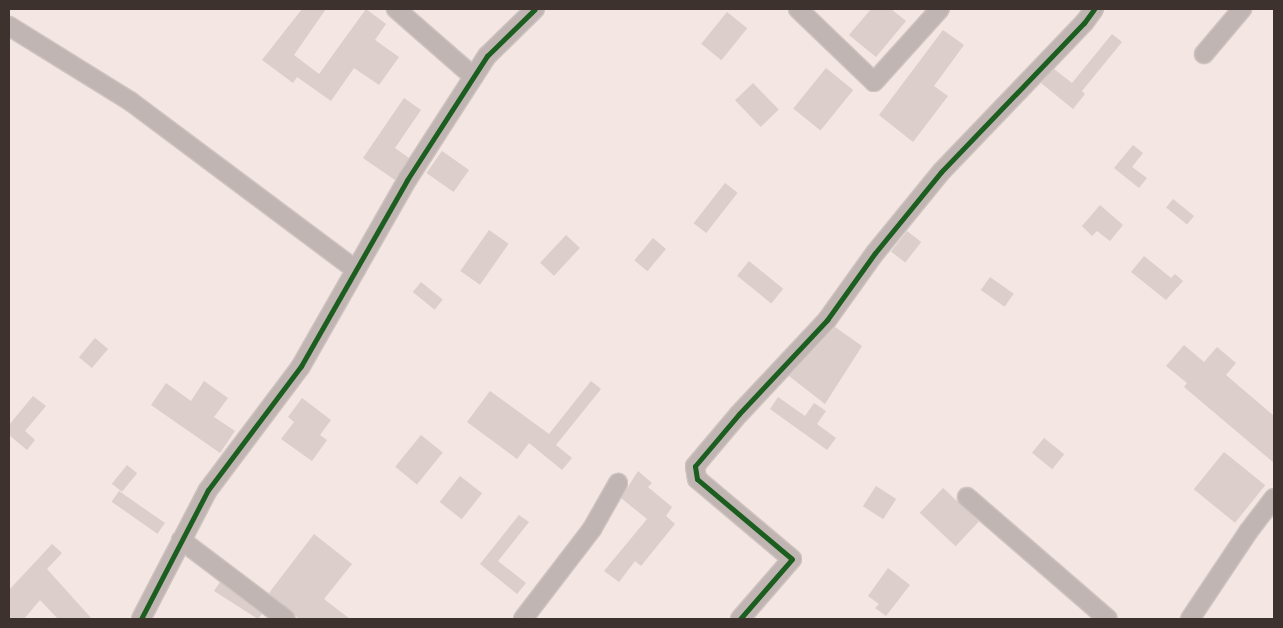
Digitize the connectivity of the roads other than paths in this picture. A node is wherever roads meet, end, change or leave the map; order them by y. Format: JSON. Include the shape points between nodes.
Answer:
{"nodes":[{"id":1,"x":396,"y":9,"type":"edge"},
{"id":2,"x":535,"y":9,"type":"edge"},
{"id":3,"x":799,"y":9,"type":"edge"},
{"id":4,"x":940,"y":9,"type":"edge"},
{"id":5,"x":1094,"y":9,"type":"edge"},
{"id":6,"x":1242,"y":9,"type":"edge"},
{"id":7,"x":9,"y":26,"type":"edge"},
{"id":8,"x":1204,"y":54,"type":"dead end"},
{"id":9,"x":474,"y":77,"type":"junction"},
{"id":10,"x":356,"y":270,"type":"junction"},
{"id":11,"x":618,"y":483,"type":"dead end"},
{"id":12,"x":967,"y":497,"type":"dead end"},
{"id":13,"x":1274,"y":498,"type":"edge"},
{"id":14,"x":181,"y":540,"type":"junction"},
{"id":15,"x":141,"y":619,"type":"edge"},
{"id":16,"x":286,"y":619,"type":"edge"},
{"id":17,"x":523,"y":619,"type":"edge"},
{"id":18,"x":740,"y":619,"type":"edge"},
{"id":19,"x":1108,"y":619,"type":"edge"},
{"id":20,"x":1190,"y":619,"type":"edge"}],
"edges":[{"from":1,"to":9,"type":"street"},
{"from":2,"to":9,"type":"street","via":[[487,56]]},
{"from":3,"to":4,"type":"street","via":[[874,82]]},
{"from":5,"to":18,"type":"street","via":[[941,172],[875,253],[827,320],[695,466],[697,479],[792,559]]},
{"from":6,"to":8,"type":"street"},
{"from":7,"to":10,"type":"street","via":[[130,101]]},
{"from":9,"to":10,"type":"street","via":[[407,180]]},
{"from":10,"to":14,"type":"street","via":[[301,366],[208,490]]},
{"from":11,"to":17,"type":"street","via":[[592,529]]},
{"from":12,"to":19,"type":"street"},
{"from":13,"to":20,"type":"street"},
{"from":14,"to":15,"type":"street"},
{"from":14,"to":16,"type":"street"}]}
